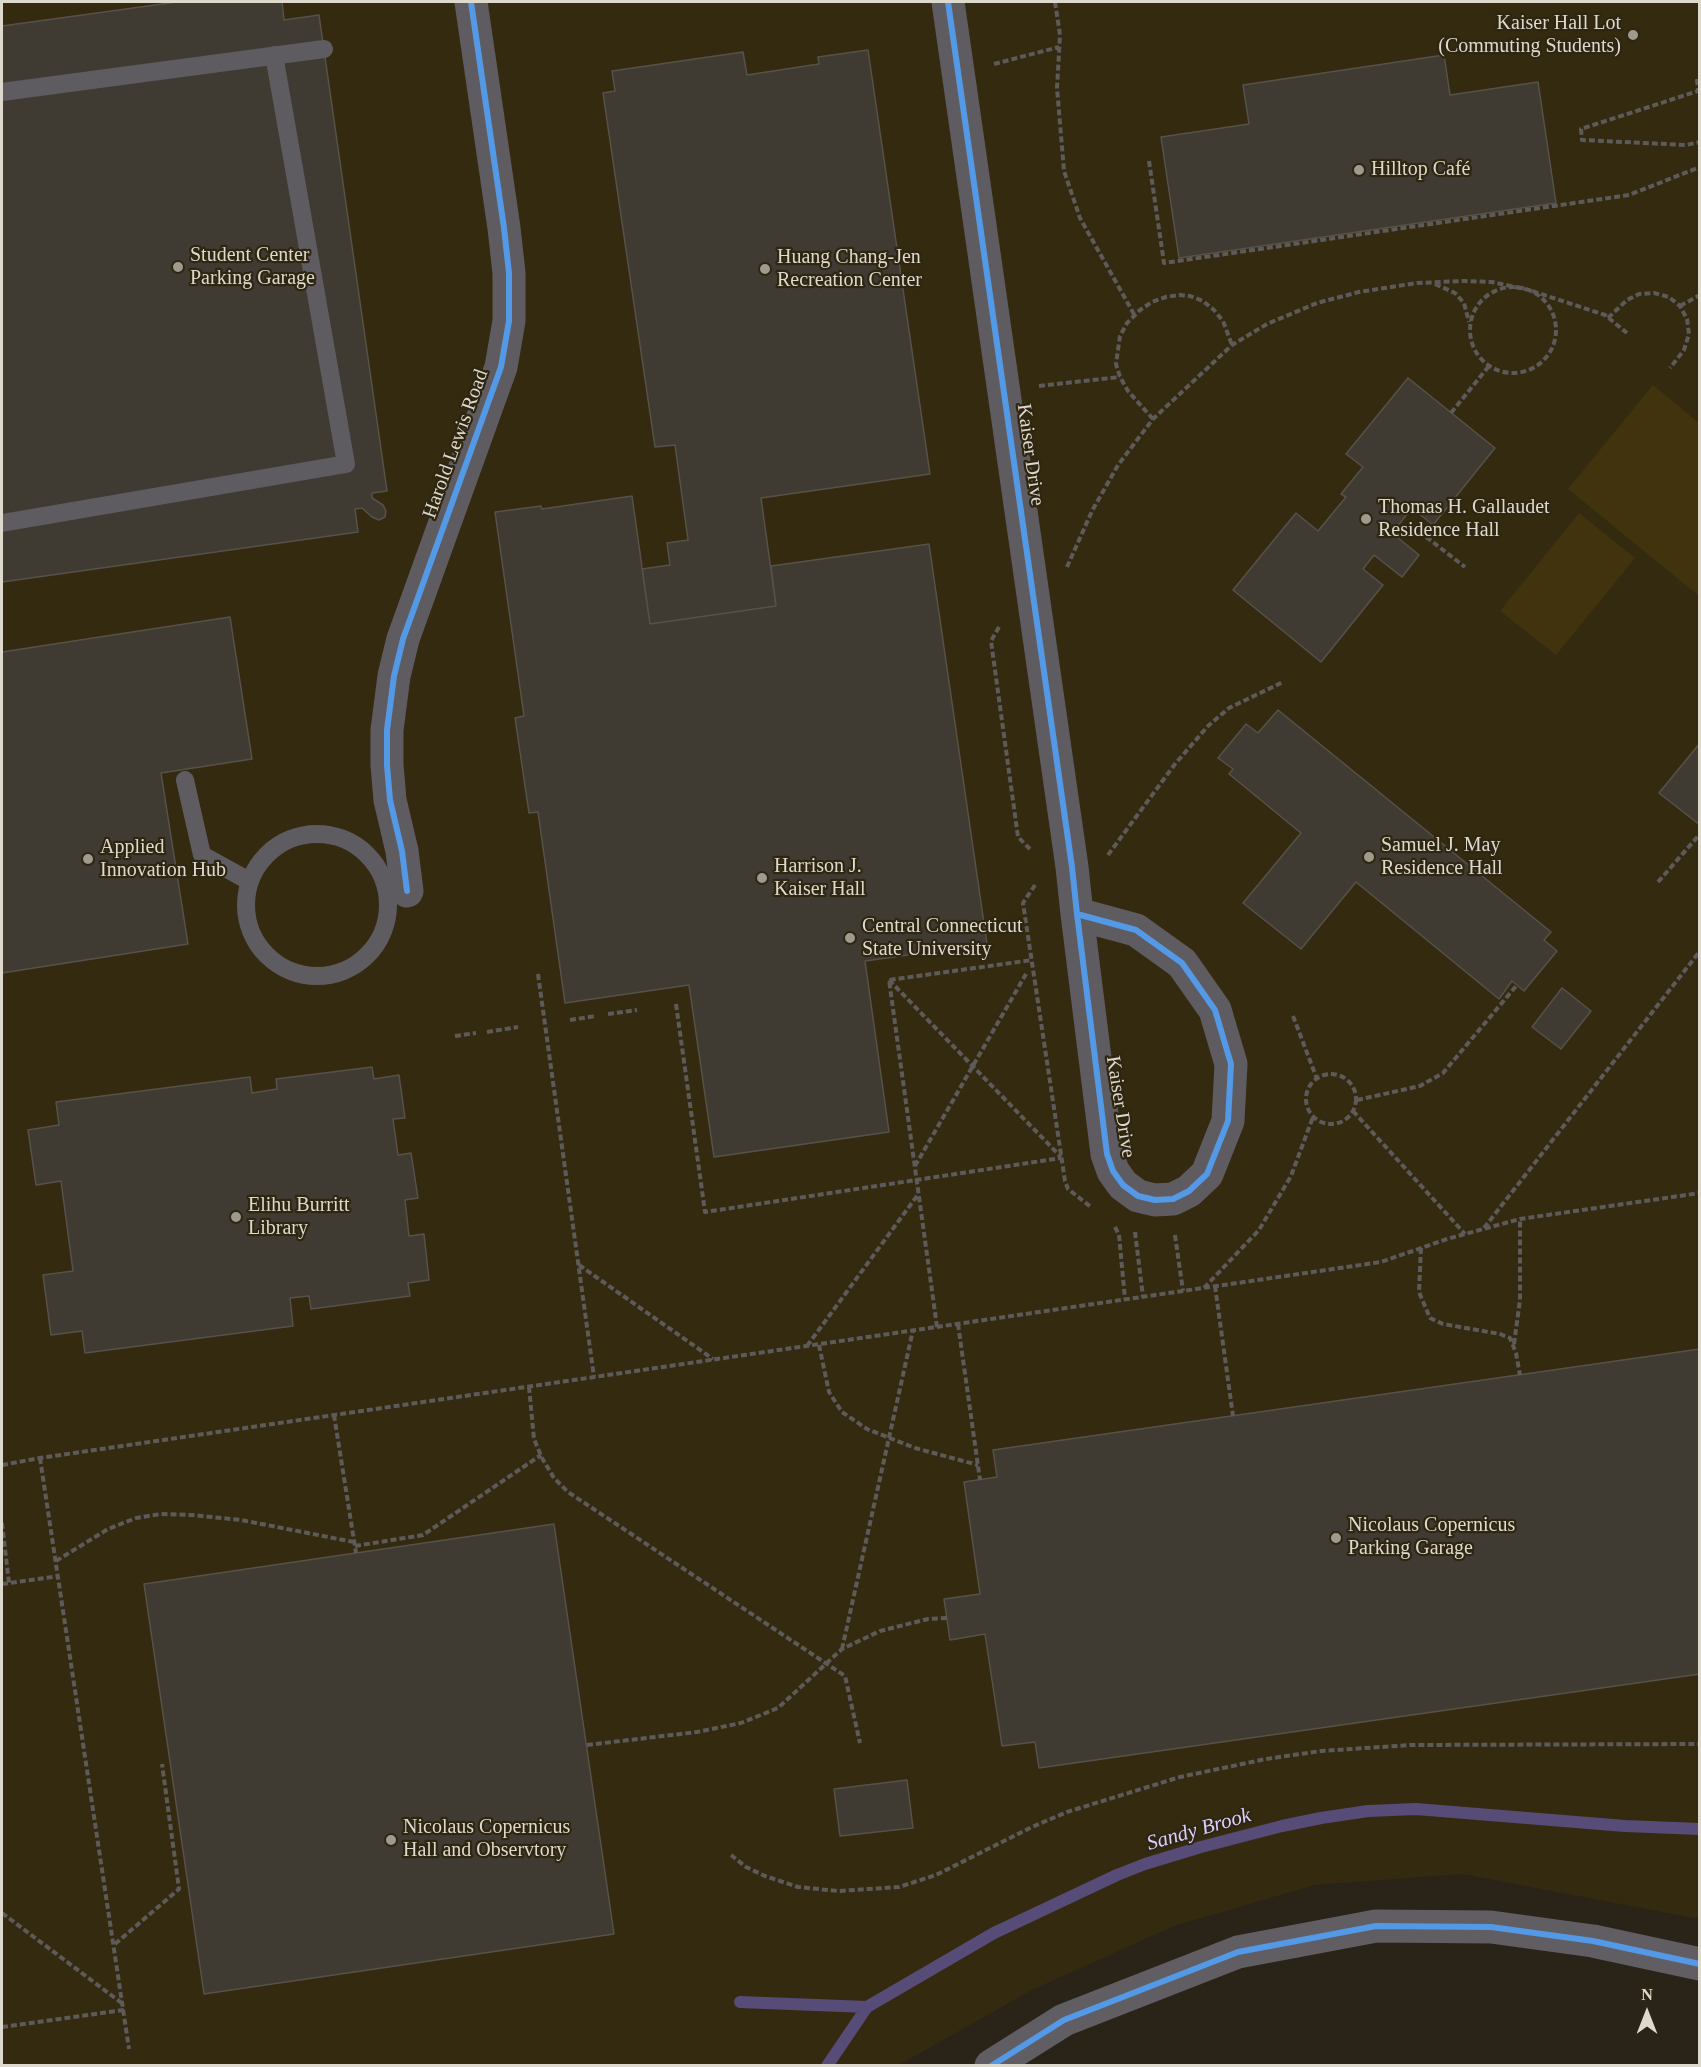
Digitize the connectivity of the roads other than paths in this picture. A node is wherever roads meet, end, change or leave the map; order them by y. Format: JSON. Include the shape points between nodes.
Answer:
{"nodes":[{"id":1,"x":471,"y":2,"type":"edge"},
{"id":2,"x":948,"y":2,"type":"edge"},
{"id":3,"x":324,"y":48,"type":"dead end"},
{"id":4,"x":274,"y":55,"type":"junction"},
{"id":5,"x":2,"y":92,"type":"edge"},
{"id":6,"x":2,"y":523,"type":"edge"},
{"id":7,"x":185,"y":780,"type":"dead end"},
{"id":8,"x":249,"y":881,"type":"junction"},
{"id":9,"x":398,"y":893,"type":"junction"},
{"id":10,"x":1077,"y":914,"type":"junction"},
{"id":11,"x":1700,"y":1964,"type":"edge"},
{"id":12,"x":991,"y":2066,"type":"edge"}],
"edges":[{"from":1,"to":9,"type":"street","name":"Harold Lewis Road","via":[[504,228],[509,321],[501,367],[403,639],[394,676],[387,765],[390,800],[402,851]]},
{"from":2,"to":10,"type":"street","name":"Kaiser Drive"},
{"from":3,"to":4,"type":"lane"},
{"from":4,"to":5,"type":"lane"},
{"from":4,"to":6,"type":"lane","via":[[346,464]]},
{"from":7,"to":8,"type":"lane","via":[[202,855]]},
{"from":8,"to":9,"type":"lane","via":[[260,861],[276,846],[297,836],[319,833],[344,838],[365,851]]},
{"from":8,"to":9,"type":"lane","via":[[245,903],[248,925],[258,946],[273,962],[315,977],[340,973],[362,961],[379,942]]},
{"from":10,"to":10,"type":"street","name":"Kaiser Drive","via":[[1145,936],[1182,963],[1215,1010],[1231,1064],[1228,1121],[1207,1173],[1189,1191],[1169,1199],[1138,1196],[1123,1185],[1107,1154]]},
{"from":11,"to":12,"type":"street","via":[[1593,1941],[1491,1927],[1376,1926],[1238,1952],[1064,2020]]}]}
